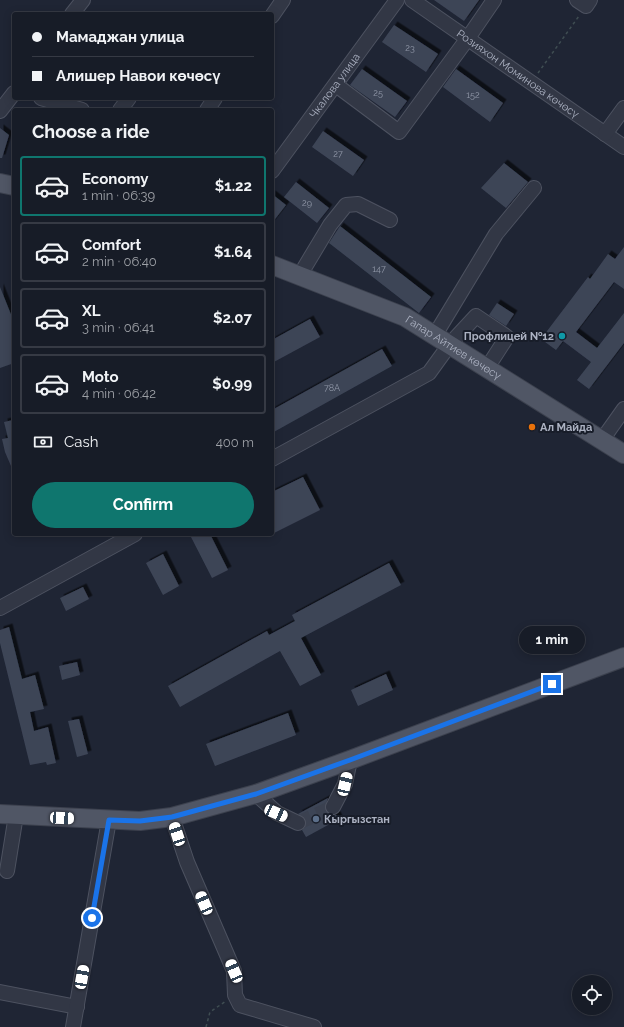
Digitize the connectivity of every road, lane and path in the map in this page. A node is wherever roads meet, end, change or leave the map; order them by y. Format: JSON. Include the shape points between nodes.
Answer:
{"nodes":[{"id":1,"x":82,"y":0,"type":"edge"},
{"id":2,"x":283,"y":0,"type":"edge"},
{"id":3,"x":397,"y":0,"type":"edge"},
{"id":4,"x":412,"y":0,"type":"edge"},
{"id":5,"x":494,"y":0,"type":"edge"},
{"id":6,"x":584,"y":2,"type":"edge"},
{"id":7,"x":73,"y":12,"type":"edge"},
{"id":8,"x":274,"y":13,"type":"edge"},
{"id":9,"x":468,"y":38,"type":"junction"},
{"id":10,"x":532,"y":83,"type":"junction"},
{"id":11,"x":336,"y":85,"type":"junction"},
{"id":12,"x":12,"y":95,"type":"edge"},
{"id":13,"x":48,"y":100,"type":"edge"},
{"id":14,"x":1,"y":108,"type":"edge"},
{"id":15,"x":75,"y":108,"type":"edge"},
{"id":16,"x":624,"y":108,"type":"edge"},
{"id":17,"x":605,"y":134,"type":"junction"},
{"id":18,"x":624,"y":147,"type":"edge"},
{"id":19,"x":274,"y":168,"type":"edge"},
{"id":20,"x":0,"y":183,"type":"edge"},
{"id":21,"x":12,"y":186,"type":"edge"},
{"id":22,"x":534,"y":188,"type":"dead end"},
{"id":23,"x":390,"y":220,"type":"dead end"},
{"id":24,"x":274,"y":266,"type":"edge"},
{"id":25,"x":300,"y":275,"type":"junction"},
{"id":26,"x":435,"y":335,"type":"junction"},
{"id":27,"x":450,"y":344,"type":"junction"},
{"id":28,"x":487,"y":368,"type":"junction"},
{"id":29,"x":624,"y":409,"type":"edge"},
{"id":30,"x":602,"y":440,"type":"junction"},
{"id":31,"x":624,"y":454,"type":"edge"},
{"id":32,"x":274,"y":458,"type":"edge"},
{"id":33,"x":131,"y":536,"type":"edge"},
{"id":34,"x":0,"y":608,"type":"edge"},
{"id":35,"x":624,"y":656,"type":"edge"},
{"id":36,"x":350,"y":760,"type":"junction"},
{"id":37,"x":256,"y":794,"type":"junction"},
{"id":38,"x":333,"y":807,"type":"tunnel mouth"},
{"id":39,"x":8,"y":815,"type":"edge"},
{"id":40,"x":172,"y":817,"type":"junction"},
{"id":41,"x":109,"y":820,"type":"junction"},
{"id":42,"x":298,"y":823,"type":"dead end"},
{"id":43,"x":7,"y":871,"type":"dead end"},
{"id":44,"x":0,"y":992,"type":"edge"},
{"id":45,"x":235,"y":995,"type":"junction"},
{"id":46,"x":77,"y":1007,"type":"junction"},
{"id":47,"x":73,"y":1027,"type":"edge"},
{"id":48,"x":206,"y":1027,"type":"edge"},
{"id":49,"x":314,"y":1027,"type":"edge"}],
"edges":[{"from":1,"to":7,"type":"street"},
{"from":2,"to":8,"type":"street"},
{"from":3,"to":11,"type":"street","name":"Чкалова улица"},
{"from":4,"to":9,"type":"street","name":"Розияхон Моминова көчөсү"},
{"from":5,"to":9,"type":"street"},
{"from":6,"to":10,"type":"path"},
{"from":9,"to":10,"type":"street","name":"Розияхон Моминова көчөсү"},
{"from":9,"to":11,"type":"street","via":[[399,132]]},
{"from":10,"to":17,"type":"street","name":"Розияхон Моминова көчөсү"},
{"from":11,"to":19,"type":"street","name":"Чкалова улица"},
{"from":12,"to":14,"type":"street"},
{"from":13,"to":15,"type":"street"},
{"from":16,"to":17,"type":"street"},
{"from":17,"to":18,"type":"street","name":"Розияхон Моминова көчөсү"},
{"from":20,"to":21,"type":"main road"},
{"from":22,"to":26,"type":"street","via":[[496,234]]},
{"from":23,"to":25,"type":"street","via":[[358,204],[346,205]]},
{"from":24,"to":25,"type":"main road","name":"Гапар Айтиев көчөсү"},
{"from":25,"to":26,"type":"main road","name":"Гапар Айтиев көчөсү","via":[[405,318]]},
{"from":26,"to":27,"type":"main road","name":"Гапар Айтиев көчөсү"},
{"from":27,"to":28,"type":"main road","name":"Гапар Айтиев көчөсү"},
{"from":27,"to":28,"type":"street","via":[[476,316],[507,337]]},
{"from":27,"to":32,"type":"street","via":[[429,373]]},
{"from":28,"to":30,"type":"main road","name":"Гапар Айтиев көчөсү"},
{"from":29,"to":30,"type":"street"},
{"from":30,"to":31,"type":"main road","name":"Гапар Айтиев көчөсү"},
{"from":33,"to":34,"type":"street"},
{"from":35,"to":36,"type":"main road"},
{"from":36,"to":37,"type":"main road"},
{"from":36,"to":38,"type":"street","via":[[345,784]]},
{"from":37,"to":40,"type":"main road"},
{"from":37,"to":42,"type":"street","via":[[276,813]]},
{"from":39,"to":41,"type":"main road"},
{"from":39,"to":43,"type":"street"},
{"from":40,"to":41,"type":"main road","via":[[140,821]]},
{"from":40,"to":45,"type":"street","via":[[187,862],[234,971]]},
{"from":41,"to":46,"type":"street"},
{"from":44,"to":46,"type":"street"},
{"from":45,"to":48,"type":"path","via":[[210,1012]]},
{"from":45,"to":49,"type":"street","via":[[240,1005]]},
{"from":46,"to":47,"type":"street"}]}
